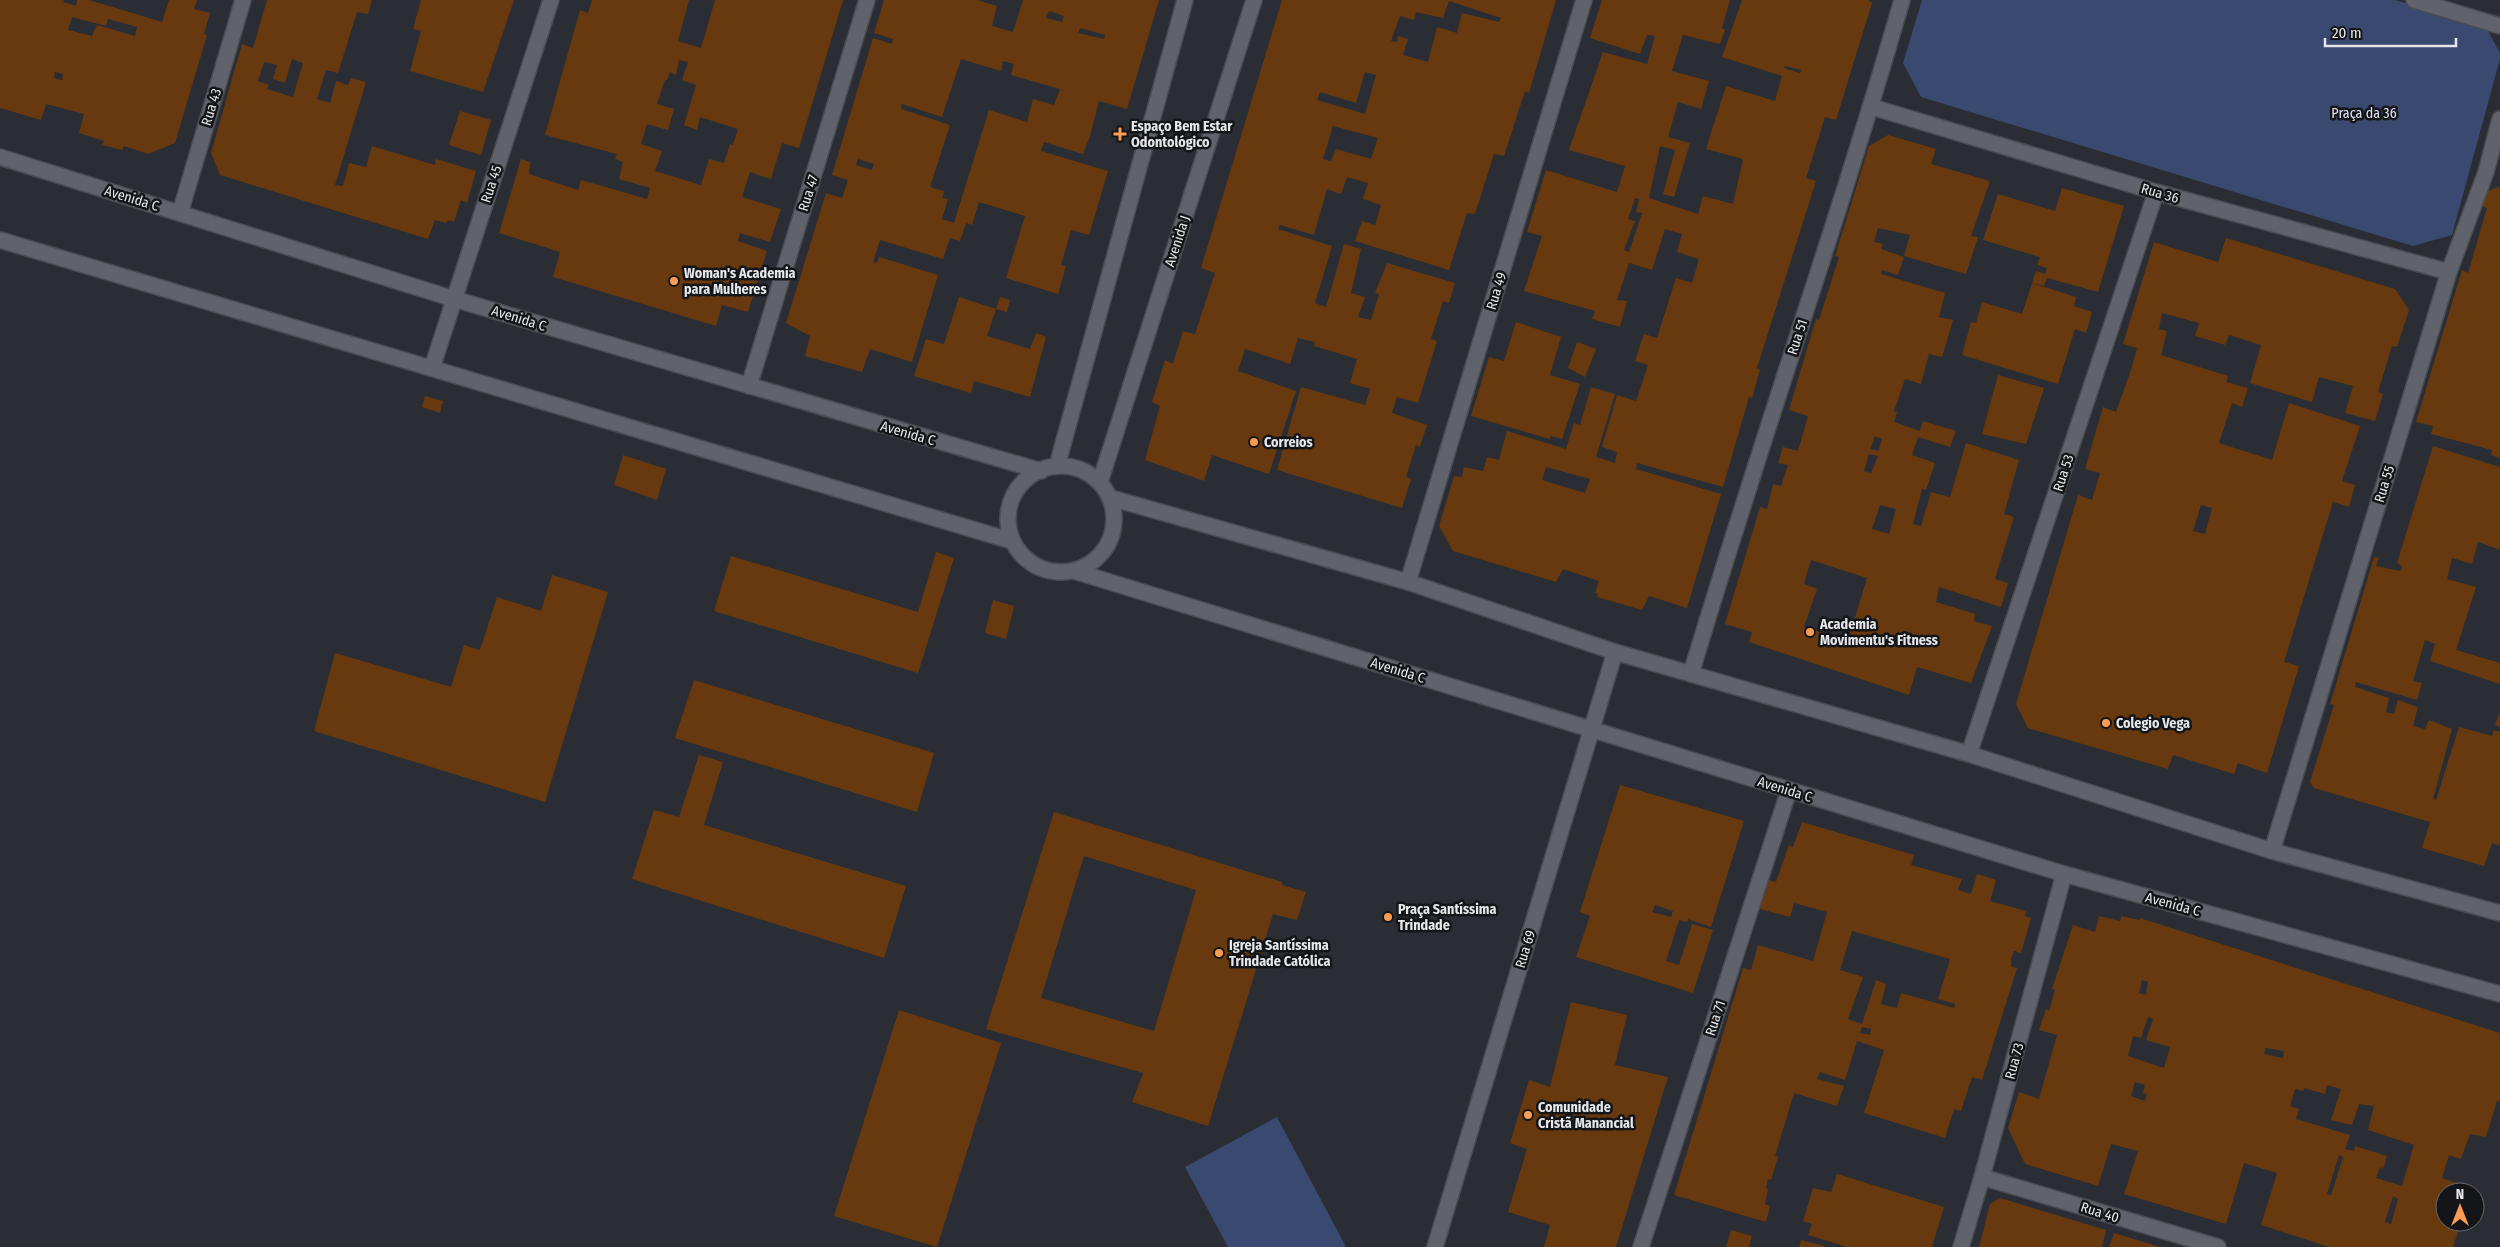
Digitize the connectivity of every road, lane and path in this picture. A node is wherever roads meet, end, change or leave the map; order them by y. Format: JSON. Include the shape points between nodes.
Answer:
{"nodes":[{"id":1,"x":243,"y":0,"type":"edge"},
{"id":2,"x":551,"y":0,"type":"edge"},
{"id":3,"x":867,"y":0,"type":"edge"},
{"id":4,"x":1185,"y":0,"type":"edge"},
{"id":5,"x":1254,"y":0,"type":"edge"},
{"id":6,"x":1584,"y":0,"type":"edge"},
{"id":7,"x":1902,"y":0,"type":"edge"},
{"id":8,"x":2414,"y":0,"type":"edge"},
{"id":9,"x":2500,"y":26,"type":"edge"},
{"id":10,"x":1872,"y":106,"type":"junction"},
{"id":11,"x":2500,"y":119,"type":"edge"},
{"id":12,"x":0,"y":157,"type":"edge"},
{"id":13,"x":2493,"y":174,"type":"edge"},
{"id":14,"x":2156,"y":192,"type":"junction"},
{"id":15,"x":180,"y":213,"type":"junction"},
{"id":16,"x":0,"y":240,"type":"edge"},
{"id":17,"x":2449,"y":272,"type":"junction"},
{"id":18,"x":454,"y":299,"type":"junction"},
{"id":19,"x":432,"y":368,"type":"junction"},
{"id":20,"x":748,"y":386,"type":"junction"},
{"id":21,"x":1057,"y":466,"type":"junction"},
{"id":22,"x":1041,"y":471,"type":"junction"},
{"id":23,"x":1100,"y":482,"type":"junction"},
{"id":24,"x":1110,"y":498,"type":"junction"},
{"id":25,"x":1012,"y":541,"type":"junction"},
{"id":26,"x":1074,"y":571,"type":"junction"},
{"id":27,"x":1408,"y":582,"type":"junction"},
{"id":28,"x":1615,"y":652,"type":"junction"},
{"id":29,"x":1691,"y":674,"type":"junction"},
{"id":30,"x":1591,"y":729,"type":"junction"},
{"id":31,"x":1969,"y":754,"type":"junction"},
{"id":32,"x":1789,"y":790,"type":"junction"},
{"id":33,"x":2272,"y":850,"type":"junction"},
{"id":34,"x":2064,"y":874,"type":"junction"},
{"id":35,"x":2500,"y":913,"type":"edge"},
{"id":36,"x":2500,"y":994,"type":"edge"},
{"id":37,"x":1982,"y":1177,"type":"junction"},
{"id":38,"x":1435,"y":1247,"type":"edge"},
{"id":39,"x":1641,"y":1247,"type":"edge"},
{"id":40,"x":1961,"y":1247,"type":"edge"},
{"id":41,"x":2218,"y":1247,"type":"edge"}],
"edges":[{"from":1,"to":15,"type":"street","name":"Rua 43"},
{"from":2,"to":18,"type":"street","name":"Rua 45"},
{"from":3,"to":20,"type":"street","name":"Rua 47"},
{"from":4,"to":21,"type":"street"},
{"from":5,"to":23,"type":"street","name":"Avenida J"},
{"from":6,"to":27,"type":"street","name":"Rua 49"},
{"from":7,"to":10,"type":"street","name":"Rua 51"},
{"from":8,"to":9,"type":"street"},
{"from":10,"to":14,"type":"street","name":"Rua 36"},
{"from":10,"to":29,"type":"street","name":"Rua 51","via":[[1733,532]]},
{"from":11,"to":13,"type":"street","name":"Rua 55"},
{"from":12,"to":15,"type":"street","name":"Avenida C"},
{"from":13,"to":17,"type":"street","name":"Rua 55"},
{"from":14,"to":17,"type":"street","name":"Rua 36"},
{"from":14,"to":31,"type":"street","name":"Rua 53"},
{"from":15,"to":18,"type":"street","name":"Avenida C"},
{"from":16,"to":19,"type":"street"},
{"from":17,"to":33,"type":"street","name":"Rua 55"},
{"from":18,"to":19,"type":"street","name":"Rua 45"},
{"from":18,"to":20,"type":"street","name":"Avenida C"},
{"from":19,"to":25,"type":"street"},
{"from":20,"to":22,"type":"street","name":"Avenida C"},
{"from":21,"to":22,"type":"street"},
{"from":21,"to":23,"type":"street","via":[[1089,473]]},
{"from":22,"to":25,"type":"street","via":[[1018,488],[1010,505],[1008,523]]},
{"from":23,"to":24,"type":"street"},
{"from":24,"to":26,"type":"street","via":[[1115,524],[1110,540],[1102,555]]},
{"from":24,"to":27,"type":"street"},
{"from":25,"to":26,"type":"street","via":[[1022,556],[1038,567],[1056,572]]},
{"from":26,"to":30,"type":"street","name":"Avenida C"},
{"from":27,"to":28,"type":"street"},
{"from":28,"to":29,"type":"street"},
{"from":28,"to":30,"type":"street","name":"Rua 69"},
{"from":29,"to":31,"type":"street"},
{"from":30,"to":32,"type":"street","name":"Avenida C"},
{"from":30,"to":38,"type":"street","name":"Rua 69"},
{"from":31,"to":33,"type":"street"},
{"from":32,"to":34,"type":"street","name":"Avenida C"},
{"from":32,"to":39,"type":"street","name":"Rua 71"},
{"from":33,"to":35,"type":"street"},
{"from":34,"to":36,"type":"street","name":"Avenida C"},
{"from":34,"to":37,"type":"street","name":"Rua 73"},
{"from":37,"to":40,"type":"street","name":"Rua 73"},
{"from":37,"to":41,"type":"street","name":"Rua 40"}]}
